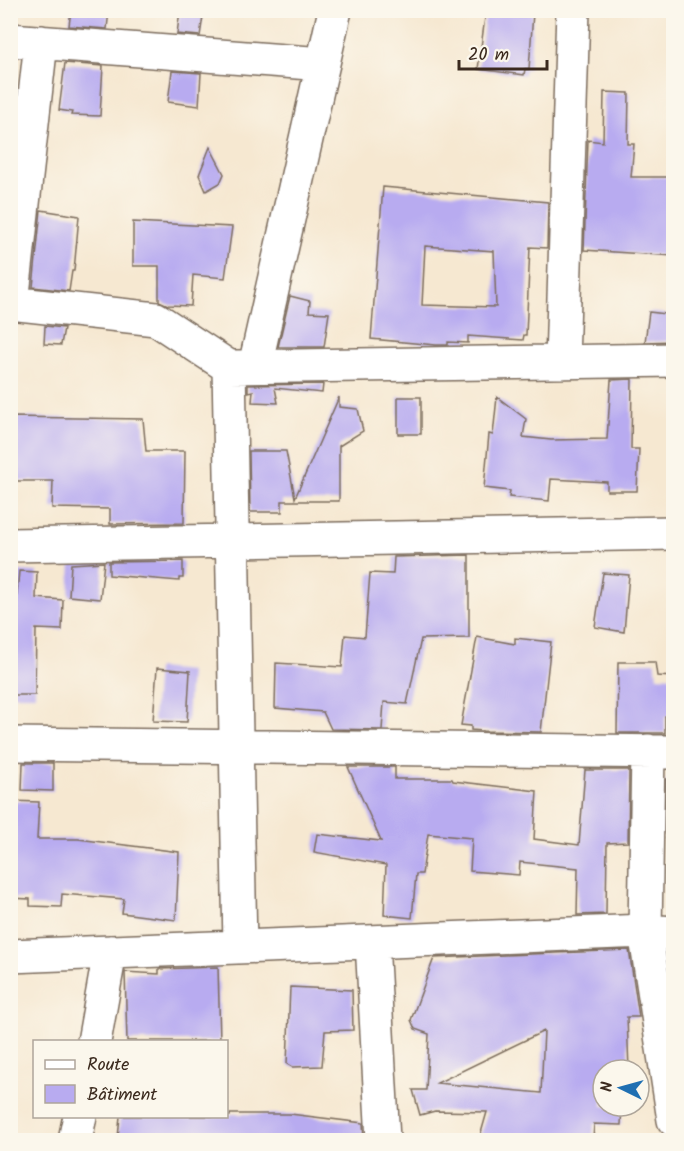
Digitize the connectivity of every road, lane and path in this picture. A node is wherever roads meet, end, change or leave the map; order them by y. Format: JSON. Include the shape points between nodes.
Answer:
{"nodes":[{"id":1,"x":335,"y":10,"type":"edge"},
{"id":2,"x":573,"y":10,"type":"edge"},
{"id":3,"x":26,"y":41,"type":"edge"},
{"id":4,"x":323,"y":64,"type":"junction"},
{"id":5,"x":11,"y":303,"type":"edge"},
{"id":6,"x":674,"y":360,"type":"edge"},
{"id":7,"x":562,"y":362,"type":"junction"},
{"id":8,"x":242,"y":366,"type":"junction"},
{"id":9,"x":674,"y":532,"type":"edge"},
{"id":10,"x":232,"y":541,"type":"junction"},
{"id":11,"x":10,"y":544,"type":"edge"},
{"id":12,"x":10,"y":744,"type":"edge"},
{"id":13,"x":236,"y":747,"type":"junction"},
{"id":14,"x":661,"y":752,"type":"edge"},
{"id":15,"x":659,"y":932,"type":"edge"},
{"id":16,"x":372,"y":942,"type":"junction"},
{"id":17,"x":240,"y":947,"type":"junction"},
{"id":18,"x":110,"y":952,"type":"junction"},
{"id":19,"x":10,"y":956,"type":"edge"},
{"id":20,"x":94,"y":1040,"type":"edge"},
{"id":21,"x":80,"y":1118,"type":"edge"},
{"id":22,"x":674,"y":1120,"type":"edge"},
{"id":23,"x":75,"y":1140,"type":"edge"},
{"id":24,"x":383,"y":1140,"type":"edge"}],
"edges":[{"from":1,"to":4,"type":"street"},
{"from":2,"to":7,"type":"street"},
{"from":3,"to":4,"type":"street"},
{"from":3,"to":5,"type":"street"},
{"from":4,"to":8,"type":"street"},
{"from":5,"to":8,"type":"street","via":[[156,320]]},
{"from":6,"to":7,"type":"street"},
{"from":7,"to":8,"type":"street"},
{"from":8,"to":10,"type":"street"},
{"from":9,"to":10,"type":"street"},
{"from":10,"to":11,"type":"street"},
{"from":10,"to":13,"type":"street"},
{"from":12,"to":13,"type":"street"},
{"from":13,"to":14,"type":"street"},
{"from":13,"to":17,"type":"street"},
{"from":14,"to":15,"type":"street"},
{"from":15,"to":16,"type":"street"},
{"from":15,"to":22,"type":"street"},
{"from":16,"to":17,"type":"street"},
{"from":16,"to":24,"type":"street"},
{"from":17,"to":18,"type":"street"},
{"from":18,"to":19,"type":"street"},
{"from":18,"to":20,"type":"street"},
{"from":21,"to":23,"type":"street"}]}
